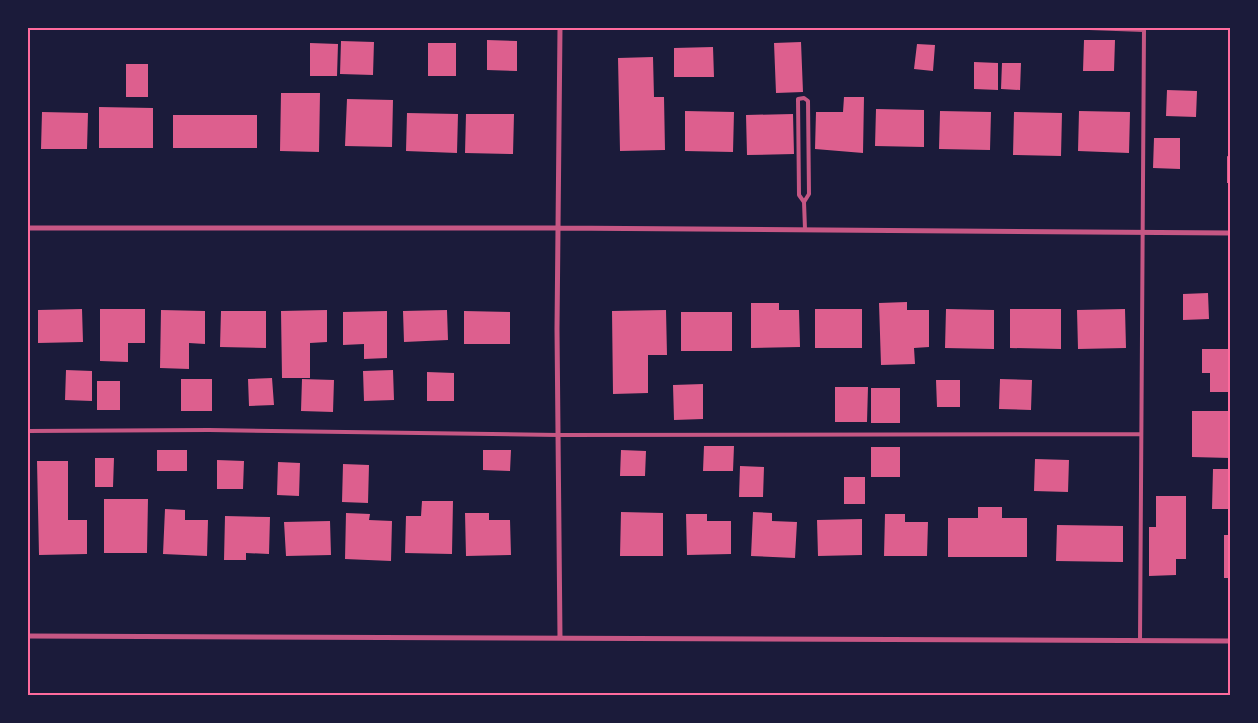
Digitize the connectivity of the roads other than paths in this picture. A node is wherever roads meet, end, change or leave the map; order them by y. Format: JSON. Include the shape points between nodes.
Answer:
{"nodes":[{"id":1,"x":560,"y":28,"type":"edge"},
{"id":2,"x":1089,"y":28,"type":"edge"},
{"id":3,"x":1144,"y":29,"type":"edge"},
{"id":4,"x":804,"y":202,"type":"junction"},
{"id":5,"x":28,"y":228,"type":"edge"},
{"id":6,"x":558,"y":228,"type":"junction"},
{"id":7,"x":805,"y":229,"type":"junction"},
{"id":8,"x":1141,"y":232,"type":"junction"},
{"id":9,"x":1230,"y":233,"type":"edge"},
{"id":10,"x":28,"y":431,"type":"edge"},
{"id":11,"x":1140,"y":434,"type":"junction"},
{"id":12,"x":558,"y":435,"type":"junction"},
{"id":13,"x":28,"y":636,"type":"edge"},
{"id":14,"x":560,"y":638,"type":"junction"},
{"id":15,"x":1140,"y":640,"type":"junction"},
{"id":16,"x":1230,"y":640,"type":"edge"}],
"edges":[{"from":1,"to":6,"type":"street"},
{"from":2,"to":3,"type":"lane"},
{"from":3,"to":8,"type":"lane"},
{"from":4,"to":4,"type":"lane","via":[[809,194],[808,101],[804,98],[798,99],[799,195]]},
{"from":4,"to":7,"type":"lane"},
{"from":5,"to":6,"type":"street"},
{"from":6,"to":7,"type":"street"},
{"from":6,"to":12,"type":"street"},
{"from":7,"to":8,"type":"street"},
{"from":8,"to":9,"type":"street"},
{"from":8,"to":11,"type":"lane"},
{"from":10,"to":12,"type":"lane"},
{"from":11,"to":12,"type":"lane"},
{"from":11,"to":15,"type":"lane"},
{"from":12,"to":14,"type":"street"},
{"from":13,"to":14,"type":"street"},
{"from":14,"to":15,"type":"street"},
{"from":15,"to":16,"type":"street"}]}
